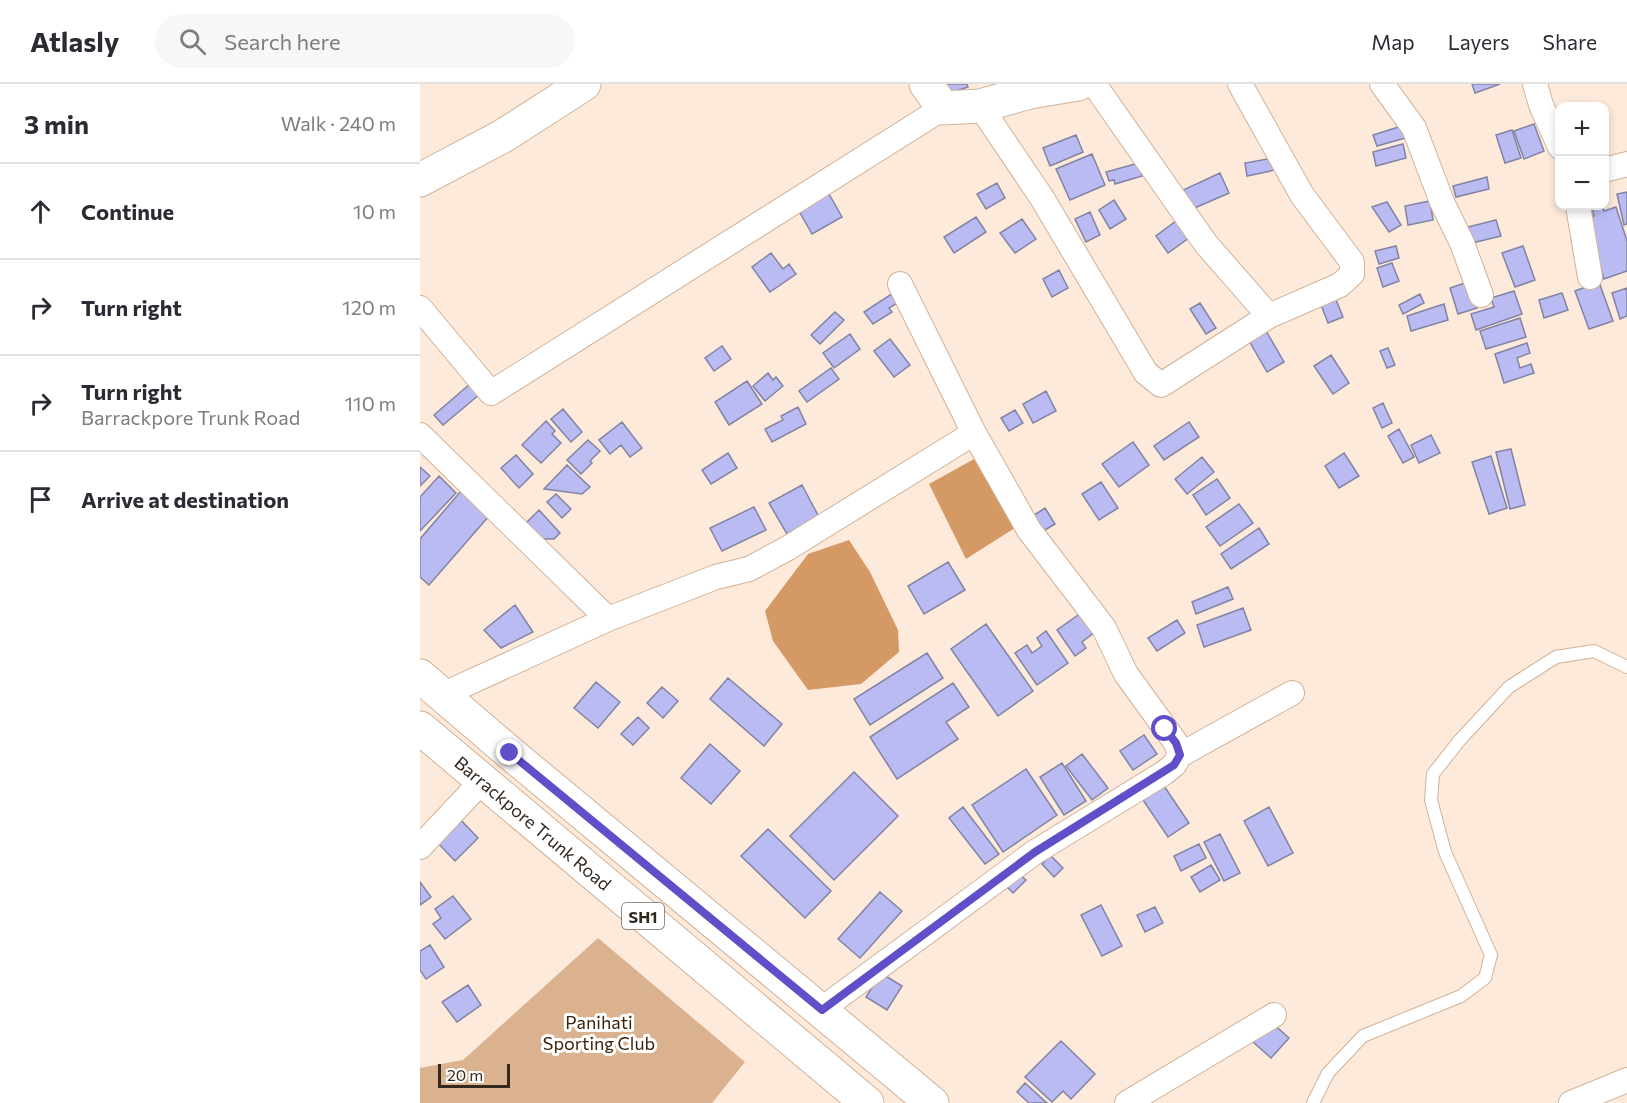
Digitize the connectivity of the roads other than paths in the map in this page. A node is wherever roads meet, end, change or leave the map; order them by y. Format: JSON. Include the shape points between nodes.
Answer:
{"nodes":[{"id":1,"x":584,"y":84,"type":"edge"},
{"id":2,"x":1078,"y":84,"type":"edge"},
{"id":3,"x":1094,"y":84,"type":"edge"},
{"id":4,"x":1240,"y":84,"type":"edge"},
{"id":5,"x":1382,"y":84,"type":"edge"},
{"id":6,"x":1534,"y":84,"type":"edge"},
{"id":7,"x":1029,"y":88,"type":"edge"},
{"id":8,"x":934,"y":96,"type":"edge"},
{"id":9,"x":980,"y":106,"type":"junction"},
{"id":10,"x":1555,"y":136,"type":"edge"},
{"id":11,"x":1627,"y":164,"type":"edge"},
{"id":12,"x":1609,"y":169,"type":"edge"},
{"id":13,"x":420,"y":180,"type":"edge"},
{"id":14,"x":1579,"y":210,"type":"edge"},
{"id":15,"x":1590,"y":277,"type":"dead end"},
{"id":16,"x":900,"y":284,"type":"dead end"},
{"id":17,"x":1481,"y":296,"type":"dead end"},
{"id":18,"x":420,"y":308,"type":"edge"},
{"id":19,"x":1269,"y":316,"type":"junction"},
{"id":20,"x":974,"y":433,"type":"junction"},
{"id":21,"x":420,"y":435,"type":"edge"},
{"id":22,"x":608,"y":619,"type":"junction"},
{"id":23,"x":1627,"y":667,"type":"edge"},
{"id":24,"x":431,"y":685,"type":"edge"},
{"id":25,"x":1292,"y":693,"type":"dead end"},
{"id":26,"x":420,"y":728,"type":"edge"},
{"id":27,"x":1180,"y":755,"type":"junction"},
{"id":28,"x":482,"y":781,"type":"junction"},
{"id":29,"x":420,"y":847,"type":"edge"},
{"id":30,"x":822,"y":1010,"type":"junction"},
{"id":31,"x":1274,"y":1015,"type":"dead end"},
{"id":32,"x":1627,"y":1080,"type":"edge"},
{"id":33,"x":867,"y":1103,"type":"edge"},
{"id":34,"x":932,"y":1103,"type":"edge"},
{"id":35,"x":1127,"y":1103,"type":"edge"},
{"id":36,"x":1313,"y":1103,"type":"edge"},
{"id":37,"x":1571,"y":1103,"type":"edge"}],
"edges":[{"from":1,"to":13,"type":"main road","via":[[503,136]]},
{"from":2,"to":7,"type":"main road"},
{"from":3,"to":19,"type":"street","via":[[1206,244]]},
{"from":4,"to":19,"type":"street","via":[[1302,195],[1352,262],[1352,274],[1340,285]]},
{"from":5,"to":17,"type":"street","via":[[1414,128]]},
{"from":6,"to":10,"type":"street"},
{"from":7,"to":9,"type":"main road"},
{"from":8,"to":9,"type":"main road"},
{"from":8,"to":18,"type":"street","via":[[491,393]]},
{"from":9,"to":19,"type":"street","via":[[1042,198],[1146,373],[1161,385]]},
{"from":11,"to":12,"type":"street"},
{"from":14,"to":15,"type":"street"},
{"from":16,"to":20,"type":"street"},
{"from":20,"to":22,"type":"street","via":[[749,569],[716,577]]},
{"from":20,"to":27,"type":"street","via":[[1029,530],[1104,628],[1126,674],[1176,743]]},
{"from":21,"to":22,"type":"street"},
{"from":22,"to":24,"type":"street"},
{"from":23,"to":36,"type":"lane","via":[[1594,651],[1556,657],[1509,687],[1433,774],[1431,800],[1444,852],[1491,955],[1485,978],[1461,996],[1363,1036],[1328,1073]]},
{"from":24,"to":30,"type":"main road","number":"SH1"},
{"from":25,"to":27,"type":"street"},
{"from":26,"to":28,"type":"main road","name":"Barrackpore Trunk Road","number":"SH1"},
{"from":27,"to":30,"type":"street","via":[[1164,773],[1035,852]]},
{"from":28,"to":29,"type":"street"},
{"from":28,"to":33,"type":"main road","name":"Barrackpore Trunk Road","number":"SH1"},
{"from":30,"to":34,"type":"main road","number":"SH1"},
{"from":31,"to":35,"type":"street"},
{"from":32,"to":37,"type":"street"}]}
